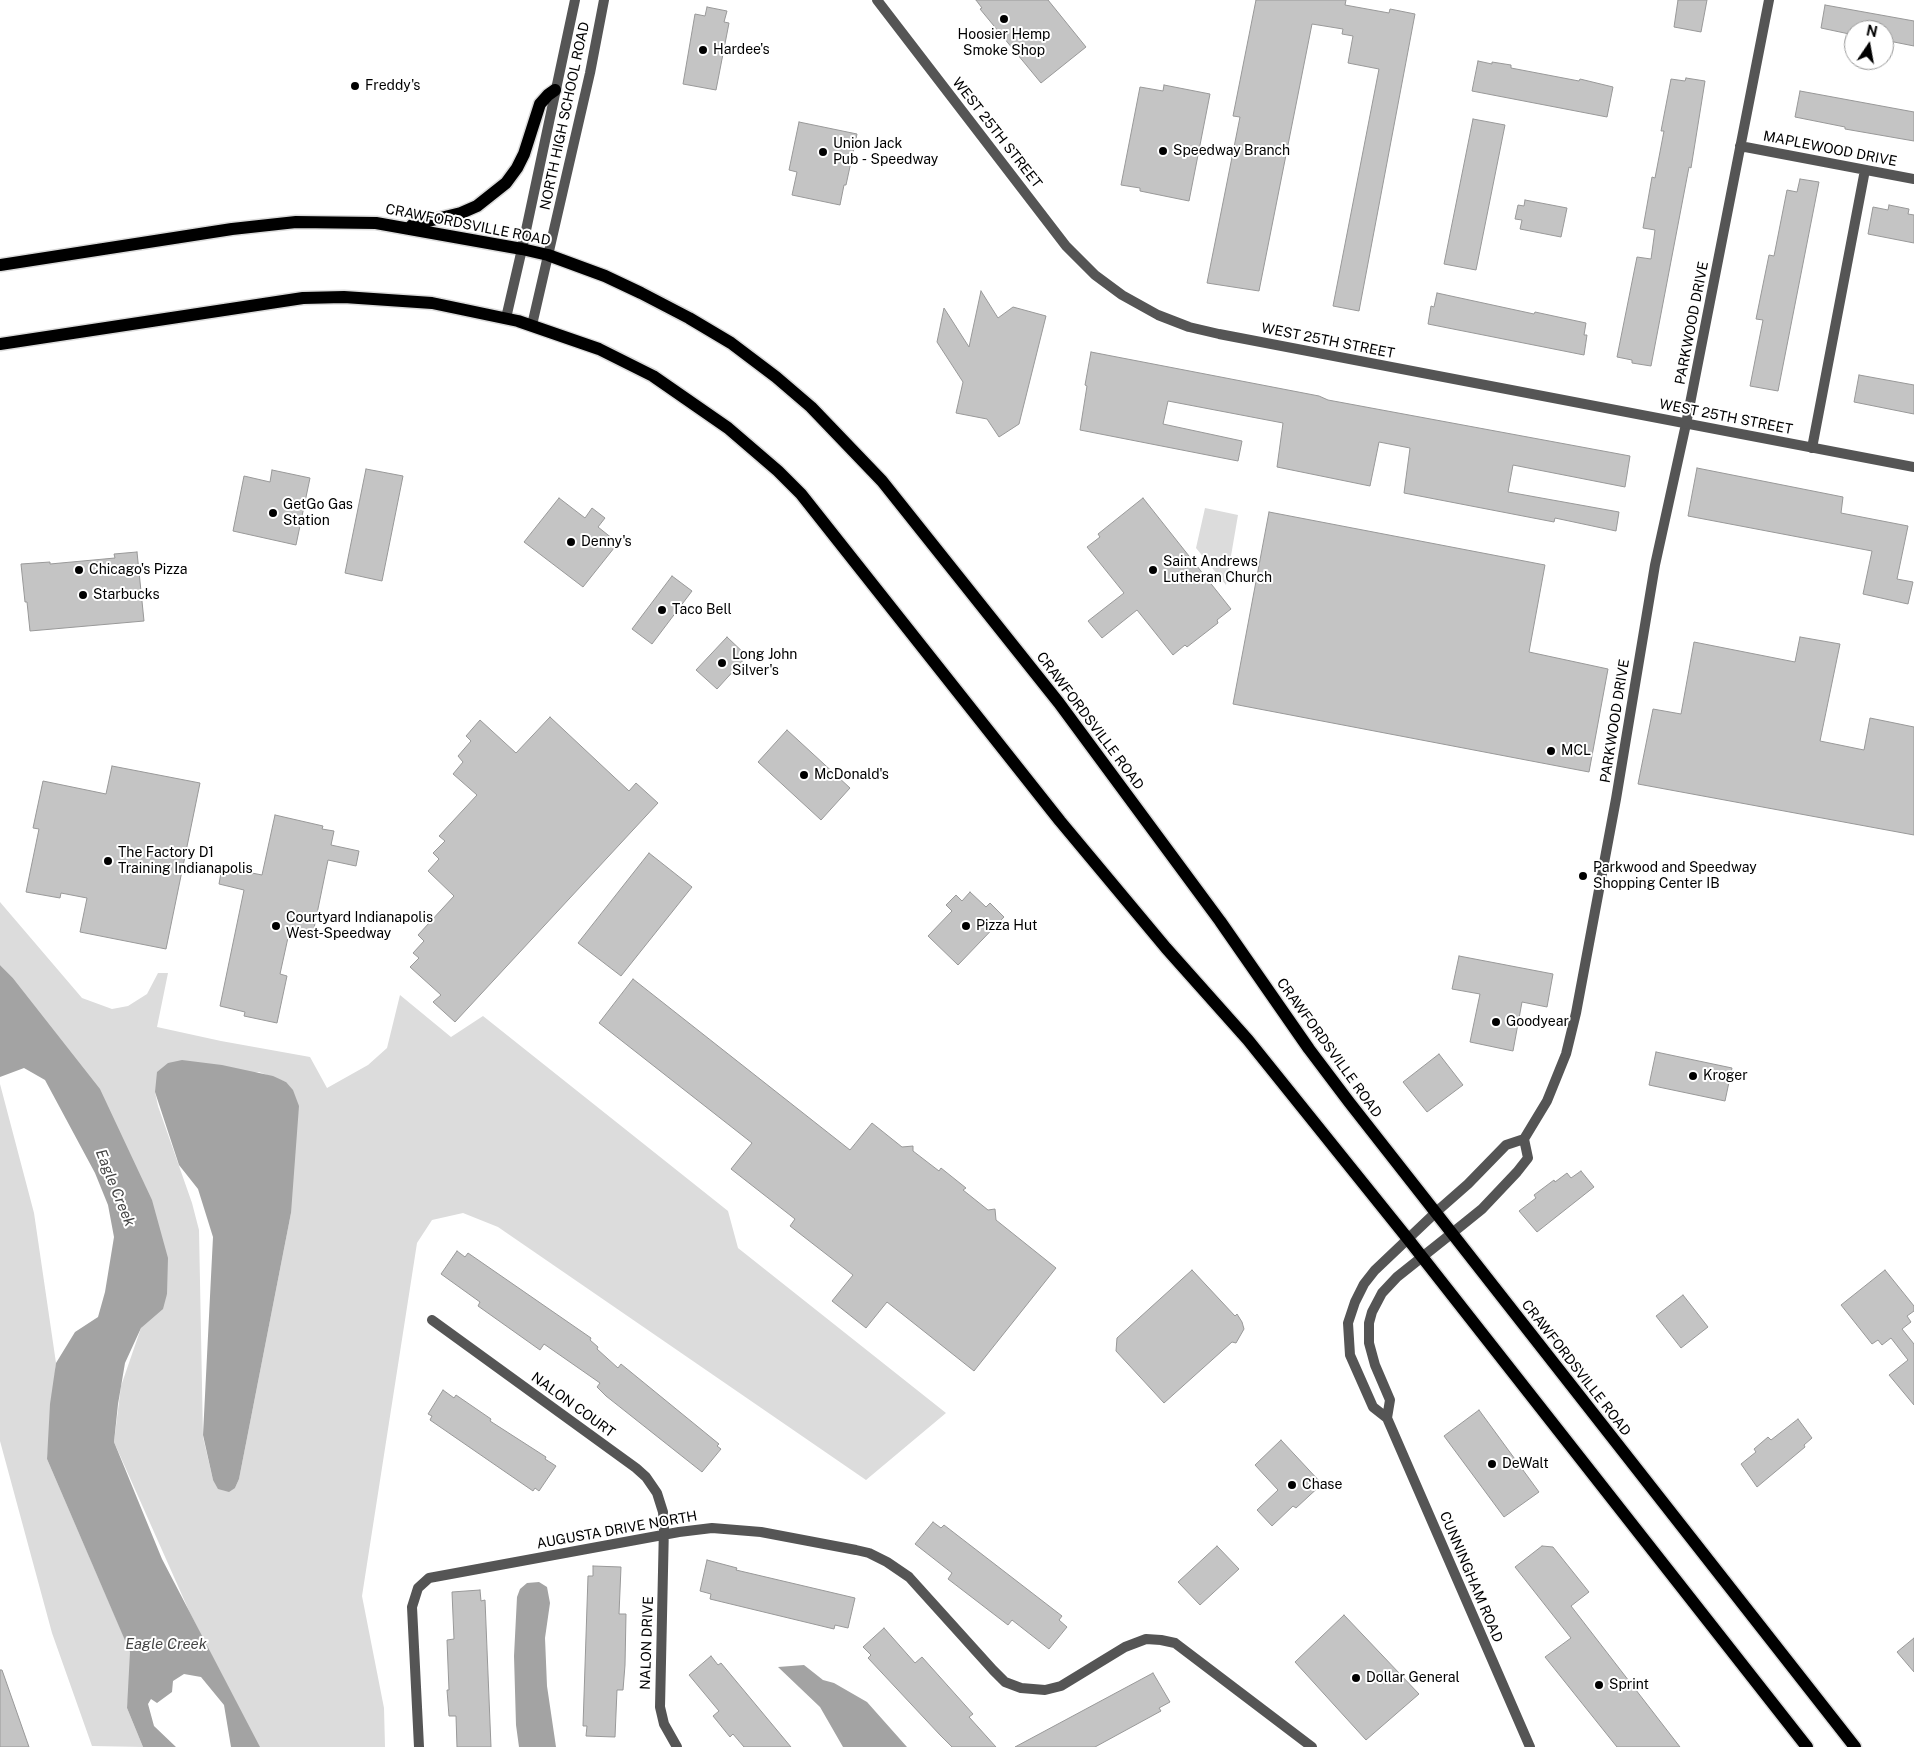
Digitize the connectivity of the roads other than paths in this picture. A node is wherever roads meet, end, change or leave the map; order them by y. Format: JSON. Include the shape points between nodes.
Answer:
{"nodes":[{"id":1,"x":575,"y":0,"type":"edge"},
{"id":2,"x":604,"y":0,"type":"edge"},
{"id":3,"x":877,"y":0,"type":"edge"},
{"id":4,"x":1769,"y":0,"type":"edge"},
{"id":5,"x":555,"y":90,"type":"junction"},
{"id":6,"x":1740,"y":146,"type":"junction"},
{"id":7,"x":1865,"y":170,"type":"junction"},
{"id":8,"x":1914,"y":179,"type":"edge"},
{"id":9,"x":402,"y":227,"type":"junction"},
{"id":10,"x":522,"y":249,"type":"junction"},
{"id":11,"x":548,"y":255,"type":"junction"},
{"id":12,"x":0,"y":265,"type":"edge"},
{"id":13,"x":506,"y":318,"type":"junction"},
{"id":14,"x":532,"y":324,"type":"junction"},
{"id":15,"x":0,"y":344,"type":"edge"},
{"id":16,"x":1686,"y":424,"type":"junction"},
{"id":17,"x":1812,"y":448,"type":"junction"},
{"id":18,"x":1914,"y":467,"type":"edge"},
{"id":19,"x":1524,"y":1139,"type":"junction"},
{"id":20,"x":1436,"y":1213,"type":"junction"},
{"id":21,"x":1451,"y":1234,"type":"junction"},
{"id":22,"x":1408,"y":1239,"type":"junction"},
{"id":23,"x":1422,"y":1257,"type":"junction"},
{"id":24,"x":432,"y":1320,"type":"dead end"},
{"id":25,"x":1387,"y":1418,"type":"junction"},
{"id":26,"x":664,"y":1535,"type":"junction"},
{"id":27,"x":419,"y":1747,"type":"edge"},
{"id":28,"x":676,"y":1747,"type":"edge"},
{"id":29,"x":1312,"y":1747,"type":"edge"},
{"id":30,"x":1530,"y":1747,"type":"edge"},
{"id":31,"x":1807,"y":1747,"type":"edge"},
{"id":32,"x":1855,"y":1747,"type":"edge"}],
"edges":[{"from":1,"to":5,"type":"street","name":"NORTH HIGH SCHOOL ROAD"},
{"from":2,"to":11,"type":"street","name":"NORTH HIGH SCHOOL ROAD"},
{"from":3,"to":16,"type":"street","name":"WEST 25TH STREET","via":[[1066,246],[1095,275],[1143,308],[1189,328],[1212,333]]},
{"from":4,"to":6,"type":"street","name":"PARKWOOD DRIVE"},
{"from":5,"to":9,"type":"main road","via":[[540,104],[517,168],[492,196],[461,213]]},
{"from":5,"to":10,"type":"street","name":"NORTH HIGH SCHOOL ROAD"},
{"from":6,"to":7,"type":"street","name":"MAPLEWOOD DRIVE"},
{"from":6,"to":16,"type":"street","name":"PARKWOOD DRIVE"},
{"from":7,"to":8,"type":"street","name":"MAPLEWOOD DRIVE"},
{"from":7,"to":17,"type":"street"},
{"from":9,"to":10,"type":"main road","name":"CRAWFORDSVILLE ROAD"},
{"from":9,"to":12,"type":"main road","name":"CRAWFORDSVILLE ROAD","via":[[296,222],[200,233]]},
{"from":10,"to":11,"type":"main road","name":"CRAWFORDSVILLE ROAD"},
{"from":10,"to":13,"type":"street","name":"NORTH HIGH SCHOOL ROAD"},
{"from":11,"to":14,"type":"street","name":"NORTH HIGH SCHOOL ROAD"},
{"from":11,"to":20,"type":"main road","name":"CRAWFORDSVILLE ROAD","via":[[612,279],[731,343],[776,377],[847,442],[882,481],[1084,734],[1309,1049]]},
{"from":13,"to":14,"type":"main road"},
{"from":13,"to":15,"type":"main road","via":[[432,303],[344,297],[303,298]]},
{"from":14,"to":22,"type":"main road","via":[[600,349],[653,376],[728,428],[778,471],[800,494],[1060,822],[1248,1040]]},
{"from":16,"to":17,"type":"street","name":"WEST 25TH STREET"},
{"from":16,"to":19,"type":"street","name":"PARKWOOD DRIVE","via":[[1655,565],[1573,1031],[1554,1086]]},
{"from":17,"to":18,"type":"street","name":"WEST 25TH STREET"},
{"from":19,"to":20,"type":"street","name":"CUNNINGHAM ROAD","via":[[1506,1145]]},
{"from":19,"to":21,"type":"street","name":"CUNNINGHAM ROAD","via":[[1528,1158],[1518,1172],[1482,1210]]},
{"from":20,"to":21,"type":"main road","name":"CRAWFORDSVILLE ROAD"},
{"from":20,"to":22,"type":"street","name":"CUNNINGHAM ROAD"},
{"from":21,"to":23,"type":"street","name":"CUNNINGHAM ROAD"},
{"from":21,"to":32,"type":"main road","name":"CRAWFORDSVILLE ROAD"},
{"from":22,"to":23,"type":"main road"},
{"from":22,"to":25,"type":"street","name":"CUNNINGHAM ROAD","via":[[1364,1284],[1348,1323],[1350,1354],[1356,1370],[1373,1407]]},
{"from":23,"to":25,"type":"street","name":"CUNNINGHAM ROAD","via":[[1382,1293],[1369,1323],[1369,1343],[1390,1400]]},
{"from":23,"to":31,"type":"main road"},
{"from":24,"to":26,"type":"street","name":"NALON COURT","via":[[641,1472],[660,1499]]},
{"from":25,"to":30,"type":"street","name":"CUNNINGHAM ROAD"},
{"from":26,"to":27,"type":"street","name":"AUGUSTA DRIVE NORTH","via":[[429,1578],[418,1588],[412,1607]]},
{"from":26,"to":28,"type":"street","name":"NALON DRIVE","via":[[660,1707]]},
{"from":26,"to":29,"type":"street","name":"AUGUSTA DRIVE NORTH","via":[[712,1528],[745,1530],[875,1556],[909,1577],[1005,1682],[1029,1689],[1061,1686],[1125,1647],[1146,1639],[1175,1643]]}]}
